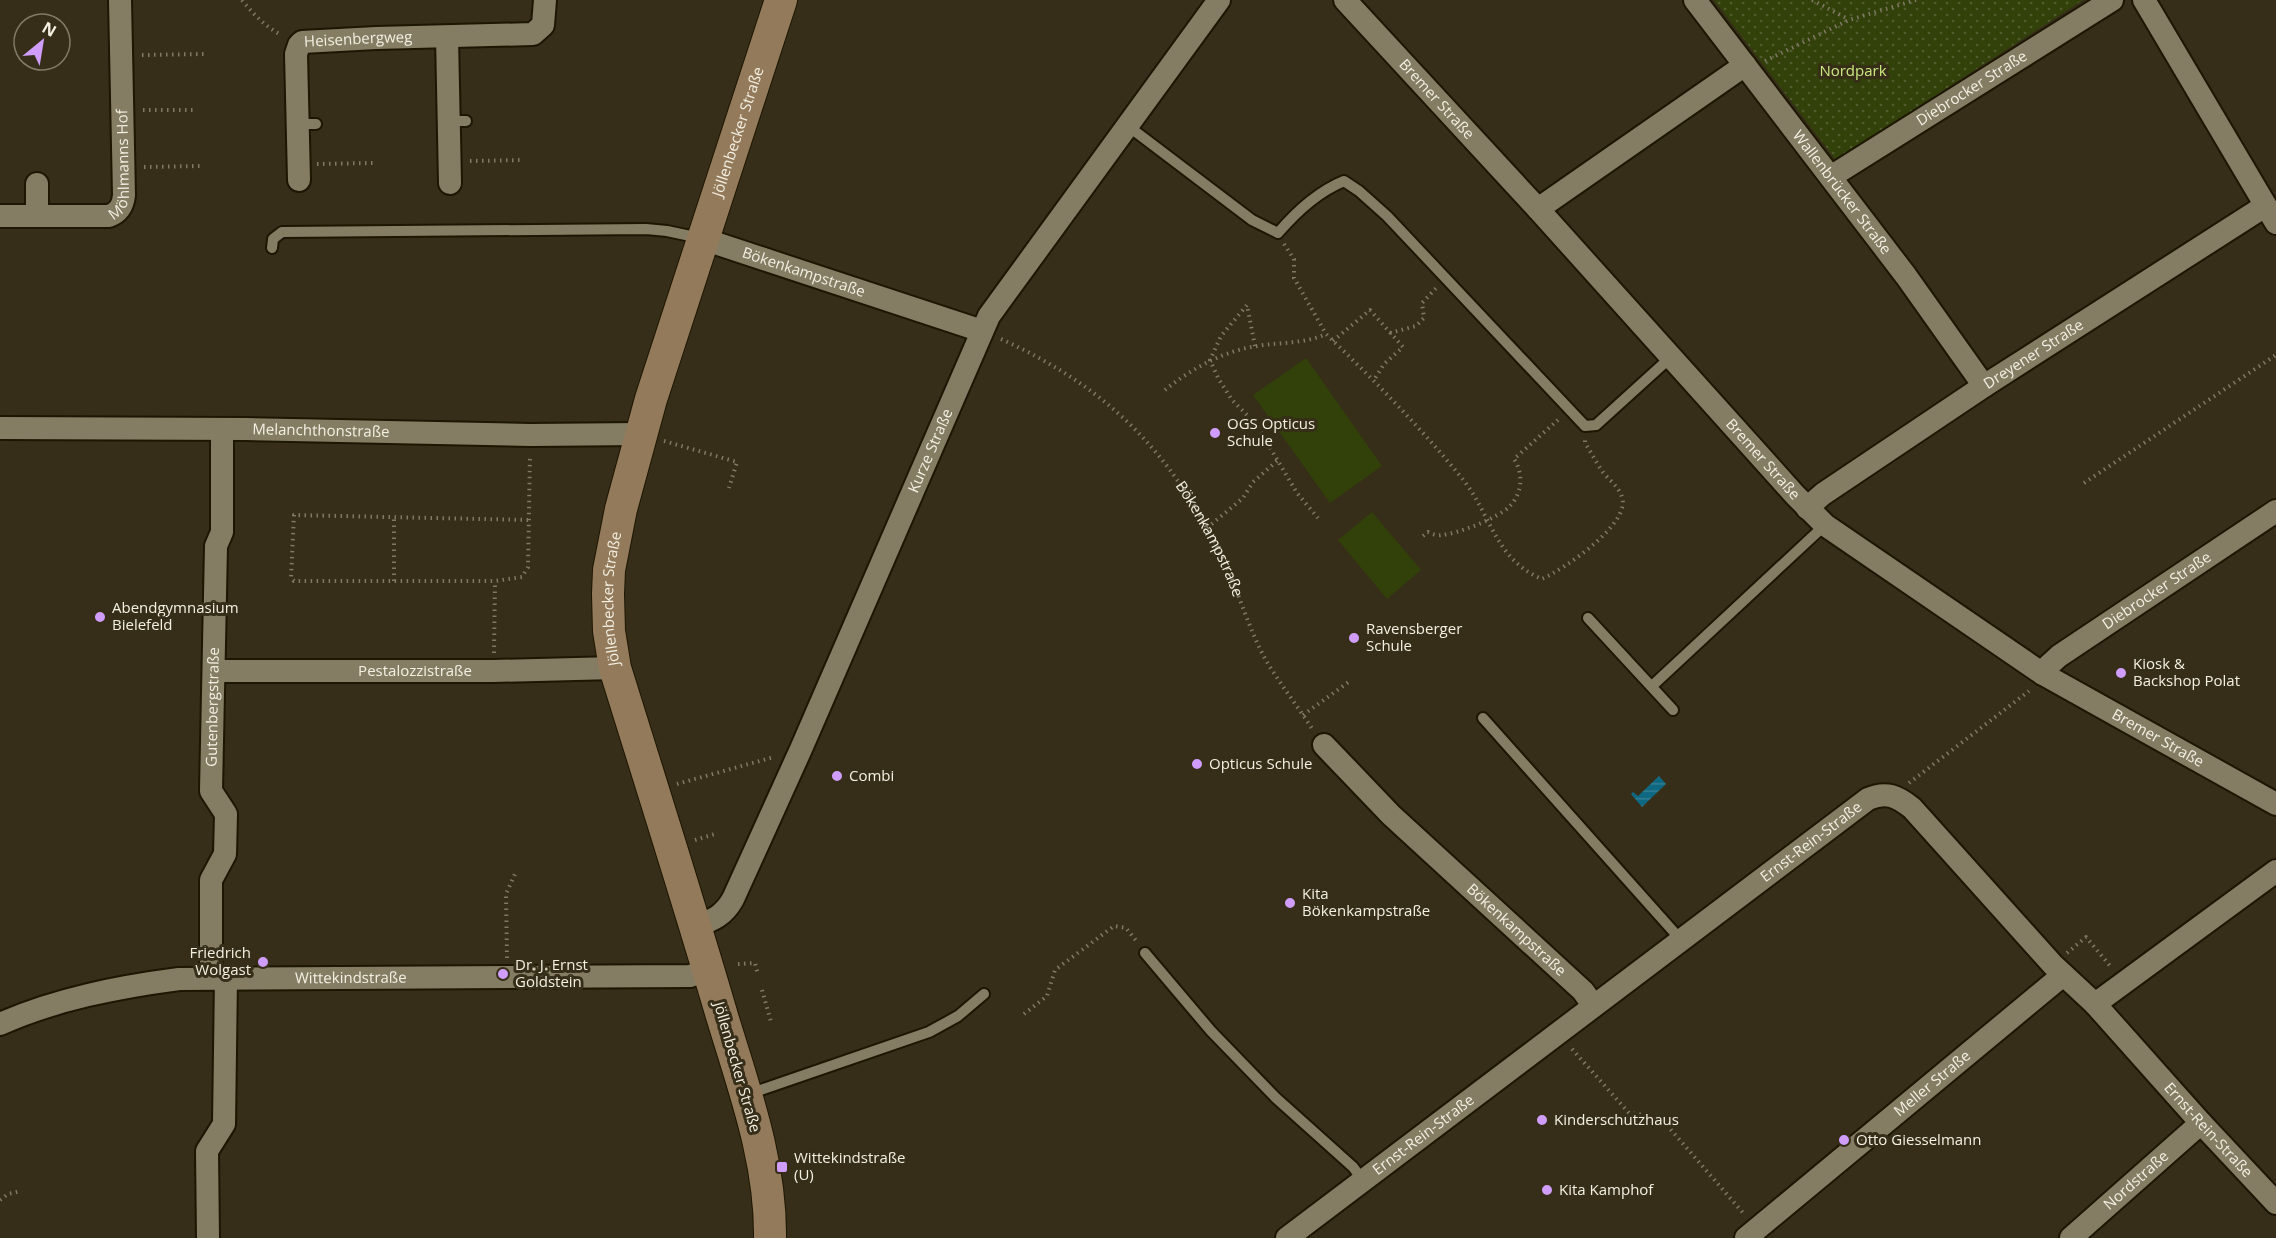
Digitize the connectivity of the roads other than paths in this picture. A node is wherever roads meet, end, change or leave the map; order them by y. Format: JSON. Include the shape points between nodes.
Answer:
{"nodes":[{"id":1,"x":120,"y":0,"type":"edge"},
{"id":2,"x":545,"y":0,"type":"edge"},
{"id":3,"x":781,"y":0,"type":"edge"},
{"id":4,"x":1219,"y":0,"type":"edge"},
{"id":5,"x":1345,"y":0,"type":"edge"},
{"id":6,"x":1695,"y":0,"type":"edge"},
{"id":7,"x":2112,"y":0,"type":"edge"},
{"id":8,"x":2144,"y":0,"type":"edge"},
{"id":9,"x":447,"y":37,"type":"junction"},
{"id":10,"x":1748,"y":69,"type":"junction"},
{"id":11,"x":1128,"y":126,"type":"junction"},
{"id":12,"x":299,"y":172,"type":"road end"},
{"id":13,"x":449,"y":172,"type":"road end"},
{"id":14,"x":1832,"y":176,"type":"junction"},
{"id":15,"x":37,"y":184,"type":"dead end"},
{"id":16,"x":1538,"y":209,"type":"junction"},
{"id":17,"x":2271,"y":214,"type":"edge"},
{"id":18,"x":0,"y":216,"type":"edge"},
{"id":19,"x":37,"y":216,"type":"junction"},
{"id":20,"x":703,"y":239,"type":"junction"},
{"id":21,"x":272,"y":248,"type":"dead end"},
{"id":22,"x":982,"y":331,"type":"junction"},
{"id":23,"x":1671,"y":357,"type":"junction"},
{"id":24,"x":1984,"y":386,"type":"junction"},
{"id":25,"x":0,"y":428,"type":"edge"},
{"id":26,"x":222,"y":429,"type":"junction"},
{"id":27,"x":641,"y":434,"type":"junction"},
{"id":28,"x":1807,"y":508,"type":"junction"},
{"id":29,"x":2276,"y":512,"type":"edge"},
{"id":30,"x":1825,"y":525,"type":"junction"},
{"id":31,"x":1588,"y":618,"type":"dead end"},
{"id":32,"x":615,"y":668,"type":"junction"},
{"id":33,"x":214,"y":671,"type":"junction"},
{"id":34,"x":2043,"y":674,"type":"junction"},
{"id":35,"x":1652,"y":686,"type":"junction"},
{"id":36,"x":1673,"y":710,"type":"dead end"},
{"id":37,"x":1483,"y":718,"type":"dead end"},
{"id":38,"x":1324,"y":745,"type":"road end"},
{"id":39,"x":2276,"y":804,"type":"edge"},
{"id":40,"x":2276,"y":871,"type":"edge"},
{"id":41,"x":696,"y":926,"type":"junction"},
{"id":42,"x":1681,"y":939,"type":"junction"},
{"id":43,"x":1145,"y":953,"type":"road end"},
{"id":44,"x":723,"y":967,"type":"junction"},
{"id":45,"x":2058,"y":970,"type":"junction"},
{"id":46,"x":219,"y":978,"type":"junction"},
{"id":47,"x":984,"y":994,"type":"dead end"},
{"id":48,"x":2095,"y":1004,"type":"junction"},
{"id":49,"x":1593,"y":1005,"type":"junction"},
{"id":50,"x":0,"y":1024,"type":"edge"},
{"id":51,"x":746,"y":1095,"type":"junction"},
{"id":52,"x":2201,"y":1123,"type":"junction"},
{"id":53,"x":1362,"y":1179,"type":"junction"},
{"id":54,"x":2276,"y":1203,"type":"edge"},
{"id":55,"x":1749,"y":1236,"type":"edge"},
{"id":56,"x":208,"y":1238,"type":"edge"},
{"id":57,"x":770,"y":1238,"type":"edge"},
{"id":58,"x":1287,"y":1238,"type":"edge"},
{"id":59,"x":2070,"y":1238,"type":"edge"}],
"edges":[{"from":1,"to":19,"type":"street","name":"Möhlmanns Hof","via":[[123,201],[116,214],[109,216]]},
{"from":2,"to":9,"type":"street","name":"Heisenbergweg","via":[[543,25],[533,34]]},
{"from":3,"to":20,"type":"main road","name":"Jöllenbecker Straße"},
{"from":4,"to":11,"type":"street","name":"Kurze Straße"},
{"from":5,"to":16,"type":"street","name":"Bremer Straße"},
{"from":6,"to":10,"type":"street","name":"Wallenbrücker Straße"},
{"from":7,"to":14,"type":"street","name":"Diebrocker Straße"},
{"from":8,"to":17,"type":"street"},
{"from":9,"to":12,"type":"street","name":"Heisenbergweg","via":[[307,40],[298,45],[296,54],[307,124]]},
{"from":9,"to":13,"type":"street","via":[[457,121]]},
{"from":10,"to":14,"type":"street","name":"Wallenbrücker Straße"},
{"from":10,"to":16,"type":"street"},
{"from":11,"to":22,"type":"street","name":"Kurze Straße","via":[[998,302]]},
{"from":11,"to":23,"type":"lane","via":[[1252,220],[1278,233],[1327,188],[1344,181],[1387,216],[1585,426],[1596,425]]},
{"from":14,"to":24,"type":"street","name":"Wallenbrücker Straße"},
{"from":15,"to":19,"type":"street"},
{"from":16,"to":23,"type":"street","name":"Bremer Straße"},
{"from":17,"to":24,"type":"street","name":"Dreyener Straße"},
{"from":18,"to":19,"type":"street","name":"Möhlmanns Hof"},
{"from":20,"to":21,"type":"lane","via":[[646,229],[282,232],[273,239]]},
{"from":20,"to":22,"type":"street","name":"Bökenkampstraße"},
{"from":20,"to":27,"type":"main road","name":"Jöllenbecker Straße"},
{"from":22,"to":41,"type":"street","name":"Kurze Straße","via":[[729,907],[716,919]]},
{"from":23,"to":28,"type":"street","name":"Bremer Straße"},
{"from":24,"to":28,"type":"street","name":"Dreyener Straße"},
{"from":25,"to":26,"type":"street","name":"Melanchthonstraße"},
{"from":26,"to":27,"type":"street","name":"Melanchthonstraße"},
{"from":26,"to":33,"type":"street","name":"Gutenbergstraße","via":[[222,532],[216,546]]},
{"from":27,"to":32,"type":"main road","name":"Jöllenbecker Straße","via":[[609,570],[609,631]]},
{"from":28,"to":30,"type":"street","name":"Bremer Straße"},
{"from":29,"to":34,"type":"street","name":"Diebrocker Straße","via":[[2059,656]]},
{"from":30,"to":34,"type":"street","name":"Bremer Straße"},
{"from":30,"to":35,"type":"lane"},
{"from":31,"to":35,"type":"lane"},
{"from":32,"to":33,"type":"street","name":"Pestalozzistraße"},
{"from":32,"to":41,"type":"main road","name":"Jöllenbecker Straße"},
{"from":33,"to":46,"type":"street","name":"Gutenbergstraße","via":[[211,791],[226,814],[225,854],[211,880]]},
{"from":34,"to":39,"type":"street","name":"Bremer Straße"},
{"from":35,"to":36,"type":"lane"},
{"from":37,"to":42,"type":"lane"},
{"from":38,"to":49,"type":"street","name":"Bökenkampstraße","via":[[1390,815]]},
{"from":40,"to":48,"type":"street"},
{"from":41,"to":44,"type":"main road","name":"Jöllenbecker Straße"},
{"from":42,"to":45,"type":"street","name":"Ernst-Rein-Straße","via":[[1868,798],[1883,794],[1912,808]]},
{"from":42,"to":49,"type":"street","name":"Ernst-Rein-Straße"},
{"from":43,"to":53,"type":"lane","via":[[1219,1039]]},
{"from":44,"to":46,"type":"street","name":"Wittekindstraße","via":[[690,976]]},
{"from":44,"to":51,"type":"main road","name":"Jöllenbecker Straße"},
{"from":45,"to":48,"type":"street","name":"Ernst-Rein-Straße"},
{"from":45,"to":55,"type":"street","name":"Meller Straße"},
{"from":46,"to":50,"type":"street","name":"Wittekindstraße","via":[[121,987],[26,1012]]},
{"from":46,"to":56,"type":"street","name":"Gutenbergstraße","via":[[224,1124],[207,1151]]},
{"from":47,"to":51,"type":"lane","via":[[958,1016],[929,1032]]},
{"from":48,"to":52,"type":"street","name":"Ernst-Rein-Straße"},
{"from":49,"to":53,"type":"street","name":"Ernst-Rein-Straße"},
{"from":51,"to":57,"type":"main road","name":"Jöllenbecker Straße","via":[[764,1164]]},
{"from":52,"to":54,"type":"street","name":"Ernst-Rein-Straße"},
{"from":52,"to":59,"type":"street","name":"Nordstraße"},
{"from":53,"to":58,"type":"street","name":"Ernst-Rein-Straße"}]}
